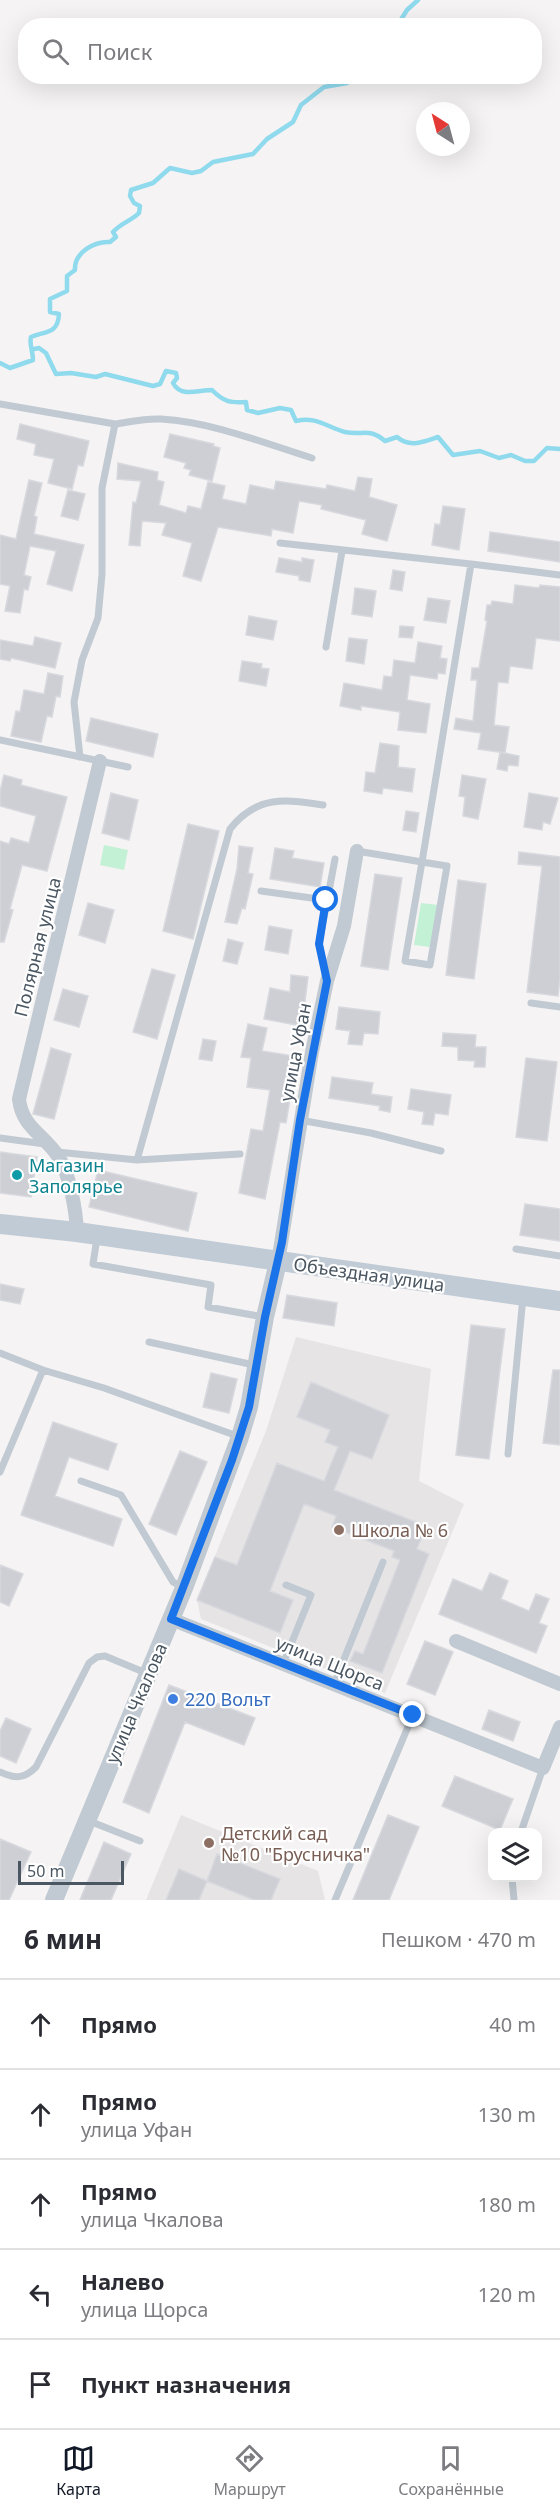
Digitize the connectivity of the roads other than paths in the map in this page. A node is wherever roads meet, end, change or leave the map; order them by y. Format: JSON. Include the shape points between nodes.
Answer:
{"nodes":[{"id":1,"x":0,"y":404,"type":"edge"},
{"id":2,"x":115,"y":424,"type":"junction"},
{"id":3,"x":312,"y":458,"type":"dead end"},
{"id":4,"x":280,"y":543,"type":"dead end"},
{"id":5,"x":342,"y":551,"type":"junction"},
{"id":6,"x":471,"y":564,"type":"junction"},
{"id":7,"x":560,"y":575,"type":"edge"},
{"id":8,"x":327,"y":647,"type":"dead end"},
{"id":9,"x":0,"y":740,"type":"edge"},
{"id":10,"x":80,"y":757,"type":"junction"},
{"id":11,"x":100,"y":761,"type":"junction"},
{"id":12,"x":128,"y":767,"type":"dead end"},
{"id":13,"x":323,"y":805,"type":"dead end"},
{"id":14,"x":357,"y":851,"type":"joint"},
{"id":15,"x":335,"y":859,"type":"dead end"},
{"id":16,"x":422,"y":862,"type":"junction"},
{"id":17,"x":261,"y":891,"type":"dead end"},
{"id":18,"x":326,"y":900,"type":"junction"},
{"id":19,"x":327,"y":981,"type":"junction"},
{"id":20,"x":531,"y":1003,"type":"dead end"},
{"id":21,"x":560,"y":1007,"type":"edge"},
{"id":22,"x":300,"y":1120,"type":"junction"},
{"id":23,"x":0,"y":1138,"type":"edge"},
{"id":24,"x":51,"y":1148,"type":"junction"},
{"id":25,"x":441,"y":1151,"type":"dead end"},
{"id":26,"x":240,"y":1154,"type":"dead end"},
{"id":27,"x":137,"y":1160,"type":"junction"},
{"id":28,"x":0,"y":1224,"type":"edge"},
{"id":29,"x":77,"y":1233,"type":"junction"},
{"id":30,"x":98,"y":1236,"type":"junction"},
{"id":31,"x":516,"y":1250,"type":"dead end"},
{"id":32,"x":560,"y":1256,"type":"edge"},
{"id":33,"x":278,"y":1262,"type":"junction"},
{"id":34,"x":523,"y":1295,"type":"junction"},
{"id":35,"x":560,"y":1300,"type":"edge"},
{"id":36,"x":265,"y":1317,"type":"junction"},
{"id":37,"x":149,"y":1342,"type":"dead end"},
{"id":38,"x":0,"y":1353,"type":"edge"},
{"id":39,"x":257,"y":1366,"type":"junction"},
{"id":40,"x":44,"y":1370,"type":"junction"},
{"id":41,"x":240,"y":1437,"type":"junction"},
{"id":42,"x":508,"y":1454,"type":"dead end"},
{"id":43,"x":0,"y":1472,"type":"edge"},
{"id":44,"x":81,"y":1481,"type":"dead end"},
{"id":45,"x":383,"y":1562,"type":"dead end"},
{"id":46,"x":286,"y":1585,"type":"dead end"},
{"id":47,"x":184,"y":1588,"type":"junction"},
{"id":48,"x":171,"y":1619,"type":"junction"},
{"id":49,"x":456,"y":1641,"type":"dead end"},
{"id":50,"x":284,"y":1664,"type":"junction"},
{"id":51,"x":148,"y":1674,"type":"junction"},
{"id":52,"x":334,"y":1684,"type":"junction"},
{"id":53,"x":560,"y":1684,"type":"edge"},
{"id":54,"x":413,"y":1715,"type":"junction"},
{"id":55,"x":560,"y":1727,"type":"edge"},
{"id":56,"x":543,"y":1768,"type":"junction"},
{"id":57,"x":0,"y":1772,"type":"edge"},
{"id":58,"x":87,"y":1820,"type":"junction"},
{"id":59,"x":523,"y":1828,"type":"edge"},
{"id":60,"x":140,"y":1841,"type":"dead end"},
{"id":61,"x":512,"y":1882,"type":"edge"},
{"id":62,"x":54,"y":1900,"type":"edge"},
{"id":63,"x":335,"y":1900,"type":"edge"},
{"id":64,"x":514,"y":1900,"type":"edge"}],
"edges":[{"from":1,"to":2,"type":"lane"},
{"from":2,"to":3,"type":"lane","via":[[144,419],[177,421]]},
{"from":2,"to":10,"type":"lane","via":[[102,488],[98,618],[82,660],[74,702]]},
{"from":4,"to":5,"type":"lane"},
{"from":5,"to":6,"type":"lane"},
{"from":5,"to":8,"type":"lane"},
{"from":6,"to":7,"type":"lane"},
{"from":6,"to":16,"type":"lane"},
{"from":9,"to":10,"type":"lane"},
{"from":10,"to":11,"type":"lane"},
{"from":11,"to":12,"type":"lane"},
{"from":11,"to":24,"type":"street","name":"Полярная улица","via":[[19,1099],[25,1121]]},
{"from":13,"to":27,"type":"lane","via":[[286,799],[271,802],[239,818],[230,829]]},
{"from":14,"to":16,"type":"lane"},
{"from":14,"to":19,"type":"street","name":"улица Уфан","via":[[344,926]]},
{"from":15,"to":18,"type":"lane"},
{"from":16,"to":16,"type":"lane","via":[[405,961],[430,965],[447,866]]},
{"from":17,"to":18,"type":"lane"},
{"from":18,"to":19,"type":"lane","via":[[319,944]]},
{"from":19,"to":22,"type":"street","name":"улица Уфан"},
{"from":20,"to":21,"type":"lane"},
{"from":22,"to":25,"type":"lane"},
{"from":22,"to":33,"type":"street","name":"улица Уфан"},
{"from":23,"to":24,"type":"lane"},
{"from":24,"to":27,"type":"lane"},
{"from":24,"to":29,"type":"street","name":"Полярная улица","via":[[63,1166]]},
{"from":26,"to":27,"type":"lane"},
{"from":28,"to":29,"type":"main road","name":"Объездная улица"},
{"from":29,"to":30,"type":"main road","name":"Объездная улица"},
{"from":30,"to":33,"type":"main road","name":"Объездная улица"},
{"from":30,"to":36,"type":"lane","via":[[93,1264],[211,1285],[208,1307]]},
{"from":31,"to":32,"type":"lane"},
{"from":33,"to":34,"type":"main road","name":"Объездная улица"},
{"from":33,"to":36,"type":"street","name":"улица Чкалова"},
{"from":34,"to":35,"type":"main road","name":"Объездная улица"},
{"from":34,"to":42,"type":"lane"},
{"from":36,"to":39,"type":"street","name":"улица Чкалова"},
{"from":37,"to":39,"type":"lane"},
{"from":38,"to":40,"type":"lane"},
{"from":39,"to":41,"type":"street","name":"улица Чкалова"},
{"from":40,"to":41,"type":"lane"},
{"from":40,"to":43,"type":"lane"},
{"from":41,"to":47,"type":"street","name":"улица Чкалова"},
{"from":44,"to":47,"type":"lane","via":[[121,1495],[173,1582]]},
{"from":45,"to":52,"type":"lane"},
{"from":46,"to":50,"type":"lane","via":[[311,1595]]},
{"from":47,"to":48,"type":"street","name":"улица Чкалова"},
{"from":48,"to":50,"type":"street","name":"улица Щорса"},
{"from":48,"to":51,"type":"street","name":"улица Чкалова"},
{"from":49,"to":53,"type":"street"},
{"from":50,"to":52,"type":"street","name":"улица Щорса"},
{"from":51,"to":57,"type":"lane","via":[[105,1656],[98,1657],[89,1663],[36,1767],[13,1778]]},
{"from":51,"to":58,"type":"street","name":"улица Чкалова"},
{"from":52,"to":54,"type":"street","name":"улица Щорса"},
{"from":54,"to":56,"type":"street","name":"улица Щорса"},
{"from":54,"to":63,"type":"lane"},
{"from":55,"to":56,"type":"street"},
{"from":56,"to":59,"type":"lane"},
{"from":58,"to":60,"type":"lane"},
{"from":58,"to":62,"type":"street","name":"улица Чкалова"},
{"from":61,"to":64,"type":"lane"}]}
